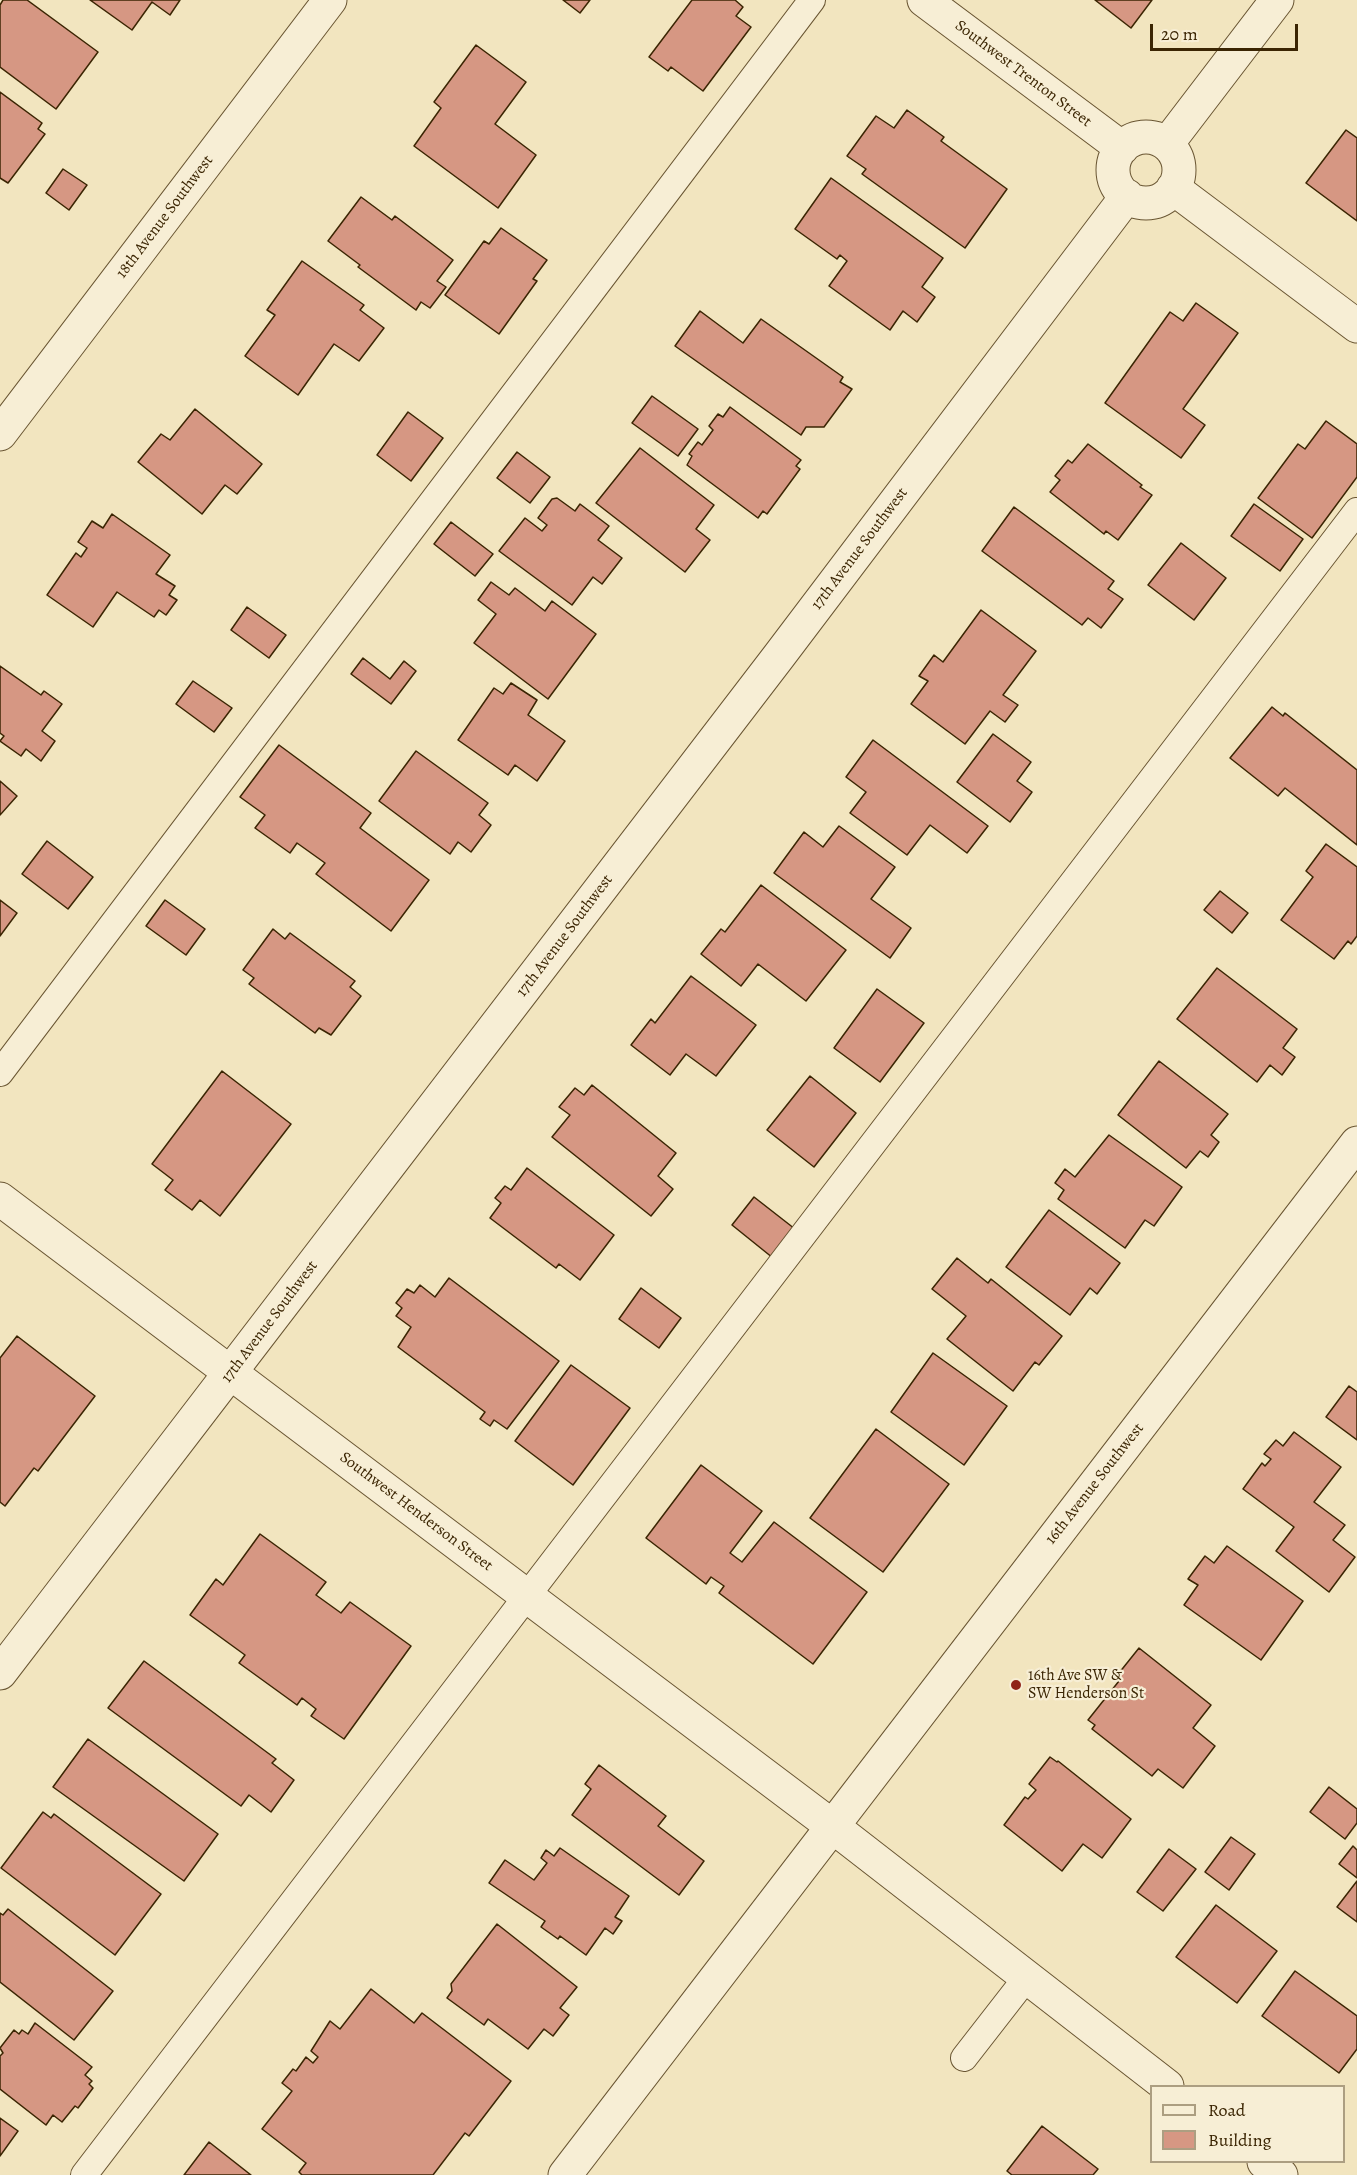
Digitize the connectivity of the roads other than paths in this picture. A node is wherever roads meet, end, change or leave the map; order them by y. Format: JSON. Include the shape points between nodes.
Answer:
{"nodes":[{"id":1,"x":330,"y":0,"type":"edge"},
{"id":2,"x":812,"y":0,"type":"edge"},
{"id":3,"x":924,"y":0,"type":"edge"},
{"id":4,"x":1277,"y":0,"type":"edge"},
{"id":5,"x":1167,"y":144,"type":"junction"},
{"id":6,"x":1122,"y":148,"type":"junction"},
{"id":7,"x":1173,"y":188,"type":"junction"},
{"id":8,"x":1127,"y":196,"type":"junction"},
{"id":9,"x":1357,"y":326,"type":"edge"},
{"id":10,"x":0,"y":434,"type":"edge"},
{"id":11,"x":1357,"y":511,"type":"edge"},
{"id":12,"x":0,"y":1073,"type":"edge"},
{"id":13,"x":1357,"y":1143,"type":"edge"},
{"id":14,"x":0,"y":1199,"type":"edge"},
{"id":15,"x":231,"y":1372,"type":"junction"},
{"id":16,"x":527,"y":1595,"type":"junction"},
{"id":17,"x":0,"y":1672,"type":"edge"},
{"id":18,"x":832,"y":1826,"type":"junction"},
{"id":19,"x":1027,"y":1977,"type":"junction"},
{"id":20,"x":964,"y":2058,"type":"dead end"},
{"id":21,"x":1166,"y":2085,"type":"edge"},
{"id":22,"x":1265,"y":2163,"type":"edge"},
{"id":23,"x":84,"y":2175,"type":"edge"},
{"id":24,"x":565,"y":2175,"type":"edge"},
{"id":25,"x":1281,"y":2175,"type":"edge"}],
"edges":[{"from":1,"to":10,"type":"street","name":"18th Avenue Southwest"},
{"from":2,"to":12,"type":"lane"},
{"from":3,"to":6,"type":"street","name":"Southwest Trenton Street"},
{"from":4,"to":5,"type":"street"},
{"from":5,"to":6,"type":"street","via":[[1154,137],[1143,137]]},
{"from":5,"to":7,"type":"street","via":[[1178,159],[1179,171]]},
{"from":6,"to":8,"type":"street","via":[[1113,164],[1113,174]]},
{"from":7,"to":8,"type":"street","via":[[1152,203]]},
{"from":7,"to":9,"type":"street"},
{"from":8,"to":15,"type":"street","name":"17th Avenue Southwest"},
{"from":11,"to":16,"type":"lane"},
{"from":13,"to":18,"type":"street","name":"16th Avenue Southwest"},
{"from":14,"to":15,"type":"street","name":"Southwest Henderson Street"},
{"from":15,"to":16,"type":"street","name":"Southwest Henderson Street"},
{"from":15,"to":17,"type":"street","name":"17th Avenue Southwest"},
{"from":16,"to":18,"type":"street","name":"Southwest Henderson Street"},
{"from":16,"to":23,"type":"lane"},
{"from":18,"to":19,"type":"street","name":"Southwest Henderson Street"},
{"from":18,"to":24,"type":"street","name":"16th Avenue Southwest"},
{"from":19,"to":20,"type":"lane"},
{"from":19,"to":21,"type":"street","name":"Southwest Henderson Street"},
{"from":22,"to":25,"type":"street"}]}
